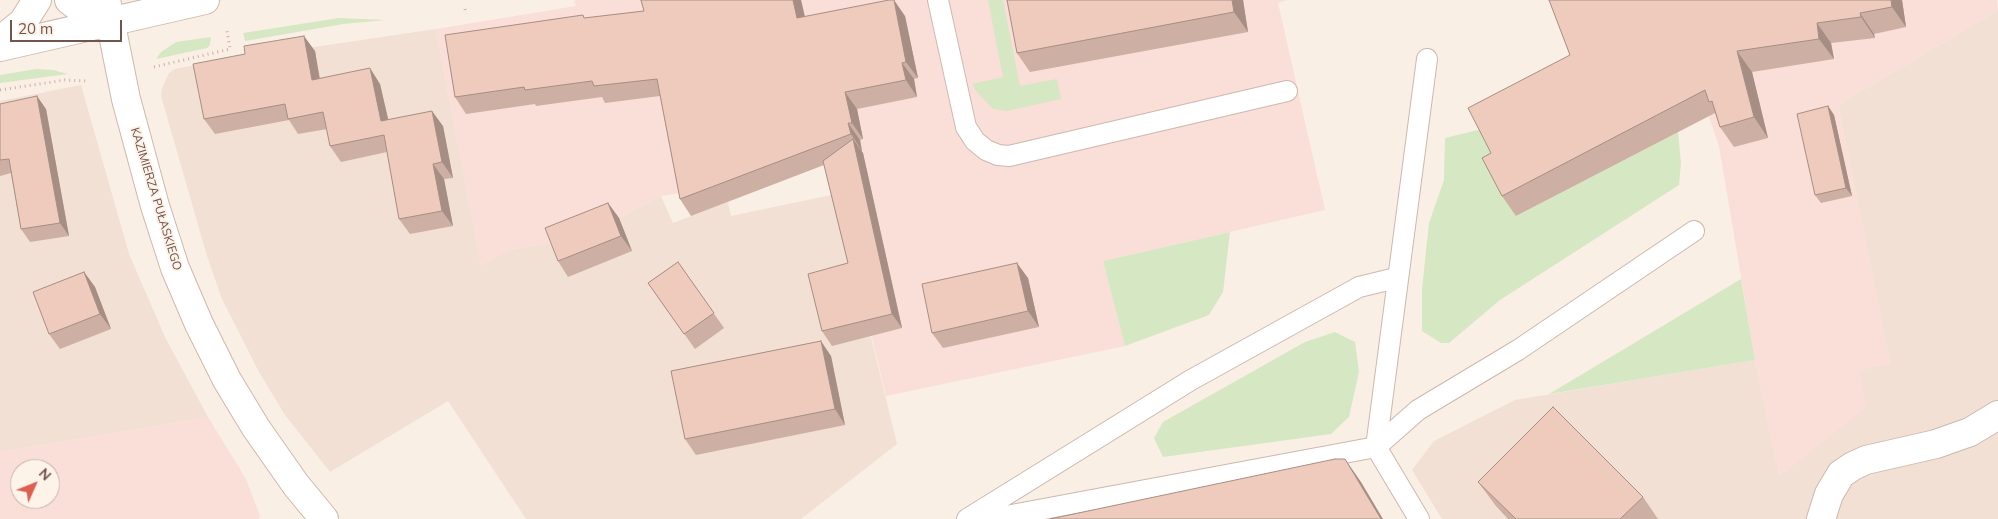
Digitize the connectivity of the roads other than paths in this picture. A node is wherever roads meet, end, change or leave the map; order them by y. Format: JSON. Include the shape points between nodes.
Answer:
{"nodes":[{"id":1,"x":37,"y":0,"type":"edge"},
{"id":2,"x":69,"y":0,"type":"edge"},
{"id":3,"x":205,"y":0,"type":"edge"},
{"id":4,"x":938,"y":0,"type":"edge"},
{"id":5,"x":108,"y":10,"type":"edge"},
{"id":6,"x":0,"y":41,"type":"edge"},
{"id":7,"x":0,"y":47,"type":"edge"},
{"id":8,"x":1427,"y":59,"type":"dead end"},
{"id":9,"x":1287,"y":91,"type":"dead end"},
{"id":10,"x":1694,"y":231,"type":"dead end"},
{"id":11,"x":1396,"y":278,"type":"junction"},
{"id":12,"x":1998,"y":415,"type":"edge"},
{"id":13,"x":1376,"y":447,"type":"junction"},
{"id":14,"x":320,"y":517,"type":"edge"},
{"id":15,"x":967,"y":519,"type":"edge"},
{"id":16,"x":990,"y":519,"type":"edge"},
{"id":17,"x":1419,"y":519,"type":"edge"},
{"id":18,"x":1820,"y":519,"type":"edge"}],
"edges":[{"from":1,"to":6,"type":"street","via":[[23,22]]},
{"from":2,"to":5,"type":"street","via":[[90,16]]},
{"from":3,"to":5,"type":"street"},
{"from":4,"to":9,"type":"lane","via":[[966,127],[975,141],[998,155],[1009,156]]},
{"from":5,"to":7,"type":"street"},
{"from":5,"to":14,"type":"street","name":"KAZIMIERZA PUŁASKIEGO","via":[[126,99],[155,206],[195,316],[213,356],[241,404]]},
{"from":8,"to":11,"type":"lane"},
{"from":10,"to":13,"type":"lane","via":[[1518,350],[1418,410]]},
{"from":11,"to":13,"type":"lane"},
{"from":11,"to":15,"type":"lane","via":[[1359,288],[1191,380]]},
{"from":12,"to":18,"type":"street","via":[[1970,432],[1936,444],[1852,466],[1841,474]]},
{"from":13,"to":16,"type":"lane"},
{"from":13,"to":17,"type":"lane"}]}
